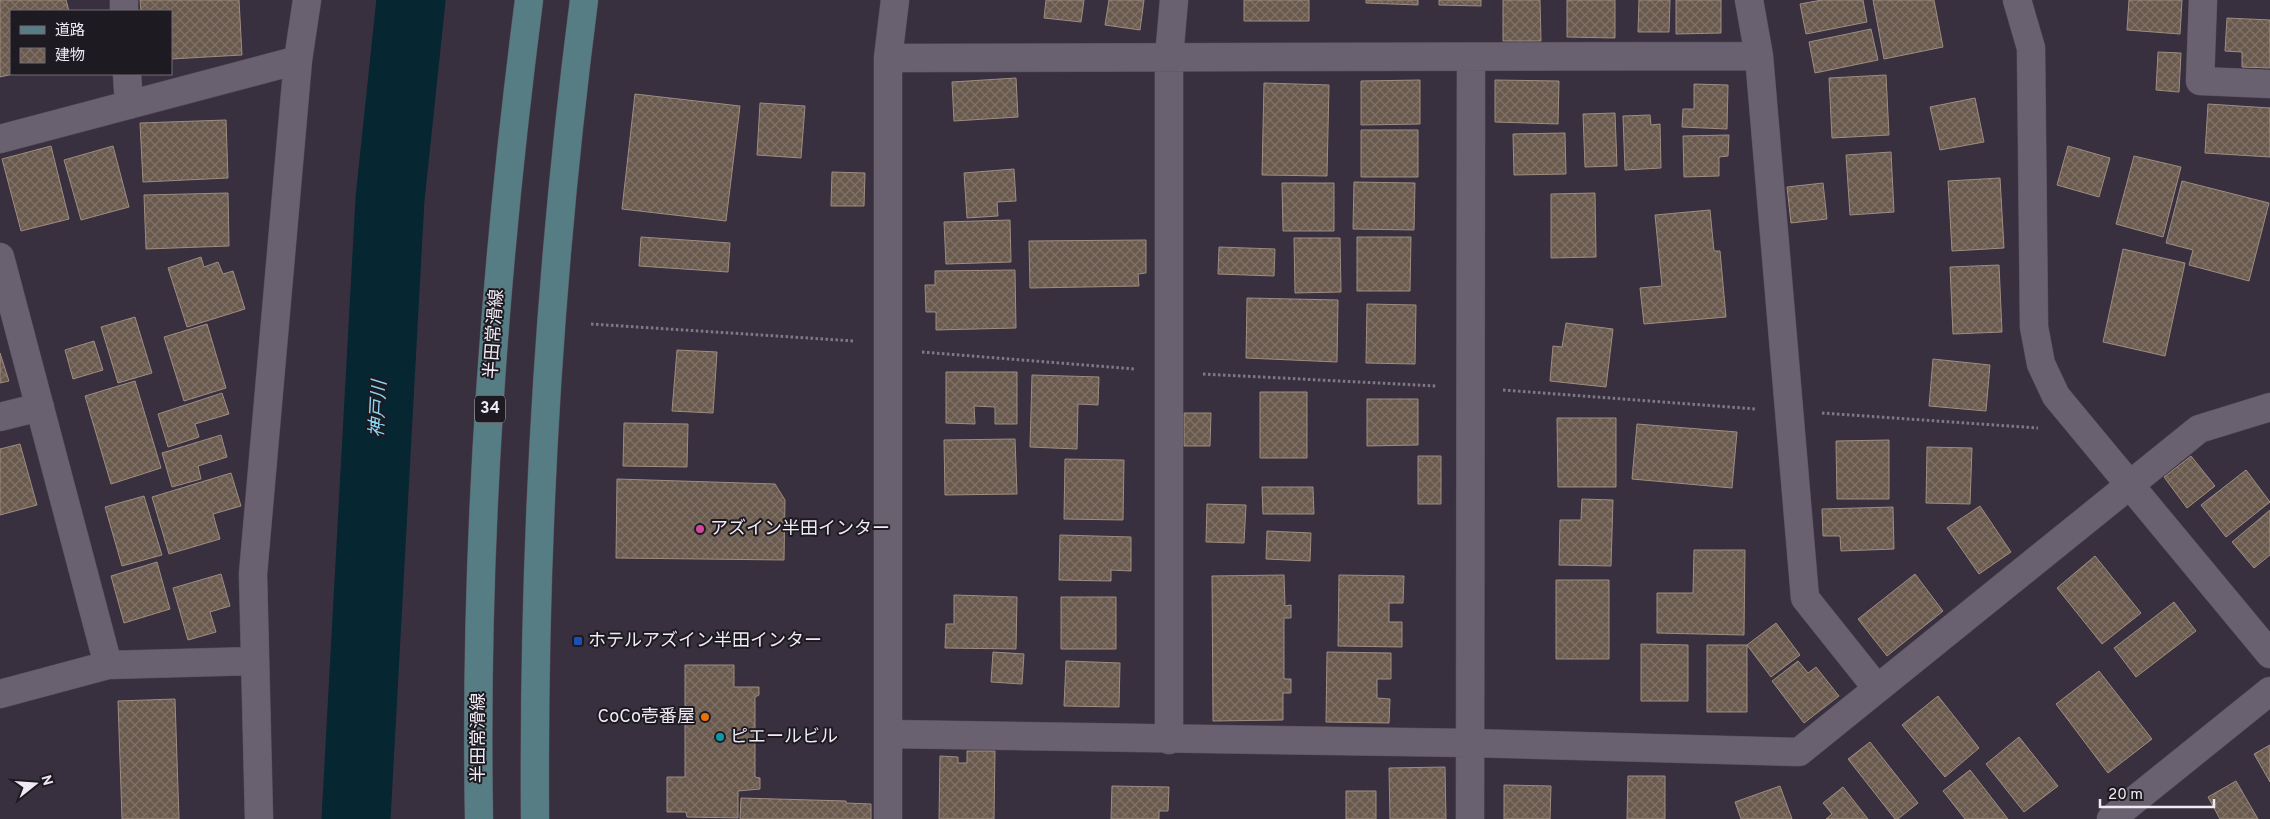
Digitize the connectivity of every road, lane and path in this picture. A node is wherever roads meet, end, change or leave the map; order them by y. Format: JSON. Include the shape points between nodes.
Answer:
{"nodes":[{"id":1,"x":307,"y":0,"type":"edge"},
{"id":2,"x":529,"y":0,"type":"edge"},
{"id":3,"x":584,"y":0,"type":"edge"},
{"id":4,"x":895,"y":0,"type":"edge"},
{"id":5,"x":1174,"y":0,"type":"edge"},
{"id":6,"x":1749,"y":0,"type":"edge"},
{"id":7,"x":2017,"y":0,"type":"edge"},
{"id":8,"x":2203,"y":0,"type":"edge"},
{"id":9,"x":1759,"y":56,"type":"junction"},
{"id":10,"x":1170,"y":57,"type":"junction"},
{"id":11,"x":888,"y":58,"type":"junction"},
{"id":12,"x":1470,"y":58,"type":"junction"},
{"id":13,"x":298,"y":60,"type":"junction"},
{"id":14,"x":127,"y":75,"type":"edge"},
{"id":15,"x":2270,"y":84,"type":"edge"},
{"id":16,"x":129,"y":105,"type":"junction"},
{"id":17,"x":0,"y":139,"type":"edge"},
{"id":18,"x":0,"y":257,"type":"edge"},
{"id":19,"x":591,"y":324,"type":"dead end"},
{"id":20,"x":889,"y":344,"type":"junction"},
{"id":21,"x":1170,"y":372,"type":"junction"},
{"id":22,"x":1470,"y":387,"type":"junction"},
{"id":23,"x":40,"y":407,"type":"junction"},
{"id":24,"x":2270,"y":407,"type":"edge"},
{"id":25,"x":1789,"y":411,"type":"junction"},
{"id":26,"x":0,"y":418,"type":"edge"},
{"id":27,"x":2043,"y":428,"type":"dead end"},
{"id":28,"x":2129,"y":485,"type":"junction"},
{"id":29,"x":2270,"y":654,"type":"edge"},
{"id":30,"x":254,"y":661,"type":"junction"},
{"id":31,"x":108,"y":665,"type":"junction"},
{"id":32,"x":1876,"y":688,"type":"junction"},
{"id":33,"x":2270,"y":691,"type":"edge"},
{"id":34,"x":0,"y":694,"type":"edge"},
{"id":35,"x":888,"y":734,"type":"junction"},
{"id":36,"x":1169,"y":740,"type":"junction"},
{"id":37,"x":1468,"y":743,"type":"junction"},
{"id":38,"x":259,"y":819,"type":"edge"},
{"id":39,"x":479,"y":819,"type":"edge"},
{"id":40,"x":535,"y":819,"type":"edge"},
{"id":41,"x":888,"y":819,"type":"edge"},
{"id":42,"x":1470,"y":819,"type":"edge"},
{"id":43,"x":2111,"y":819,"type":"edge"}],
"edges":[{"from":1,"to":13,"type":"street"},
{"from":2,"to":39,"type":"main road","name":"半田常滑線","number":"34","via":[[494,332],[483,561]]},
{"from":3,"to":40,"type":"main road","via":[[570,110],[550,333],[539,551]]},
{"from":4,"to":11,"type":"street"},
{"from":5,"to":10,"type":"street"},
{"from":6,"to":9,"type":"street"},
{"from":7,"to":28,"type":"street","via":[[2031,48],[2034,327],[2041,364],[2056,396]]},
{"from":8,"to":15,"type":"street","via":[[2200,81]]},
{"from":9,"to":12,"type":"street"},
{"from":9,"to":25,"type":"street"},
{"from":10,"to":11,"type":"street"},
{"from":10,"to":12,"type":"street"},
{"from":10,"to":21,"type":"street"},
{"from":11,"to":20,"type":"street"},
{"from":12,"to":22,"type":"street"},
{"from":13,"to":16,"type":"street"},
{"from":13,"to":30,"type":"street","via":[[253,574]]},
{"from":14,"to":16,"type":"street"},
{"from":16,"to":17,"type":"street"},
{"from":18,"to":23,"type":"street"},
{"from":19,"to":20,"type":"path"},
{"from":20,"to":21,"type":"path","via":[[904,350]]},
{"from":20,"to":35,"type":"street"},
{"from":21,"to":22,"type":"path"},
{"from":21,"to":36,"type":"street"},
{"from":22,"to":25,"type":"path"},
{"from":22,"to":37,"type":"street"},
{"from":23,"to":26,"type":"street"},
{"from":23,"to":31,"type":"street"},
{"from":24,"to":28,"type":"street","via":[[2199,429]]},
{"from":25,"to":27,"type":"path"},
{"from":25,"to":32,"type":"street","via":[[1805,598]]},
{"from":28,"to":29,"type":"street"},
{"from":28,"to":32,"type":"street"},
{"from":30,"to":31,"type":"street"},
{"from":30,"to":38,"type":"street"},
{"from":31,"to":34,"type":"street"},
{"from":32,"to":37,"type":"street","via":[[1798,752]]},
{"from":33,"to":43,"type":"street"},
{"from":35,"to":36,"type":"street"},
{"from":35,"to":41,"type":"street"},
{"from":36,"to":37,"type":"street"},
{"from":37,"to":42,"type":"street"}]}
